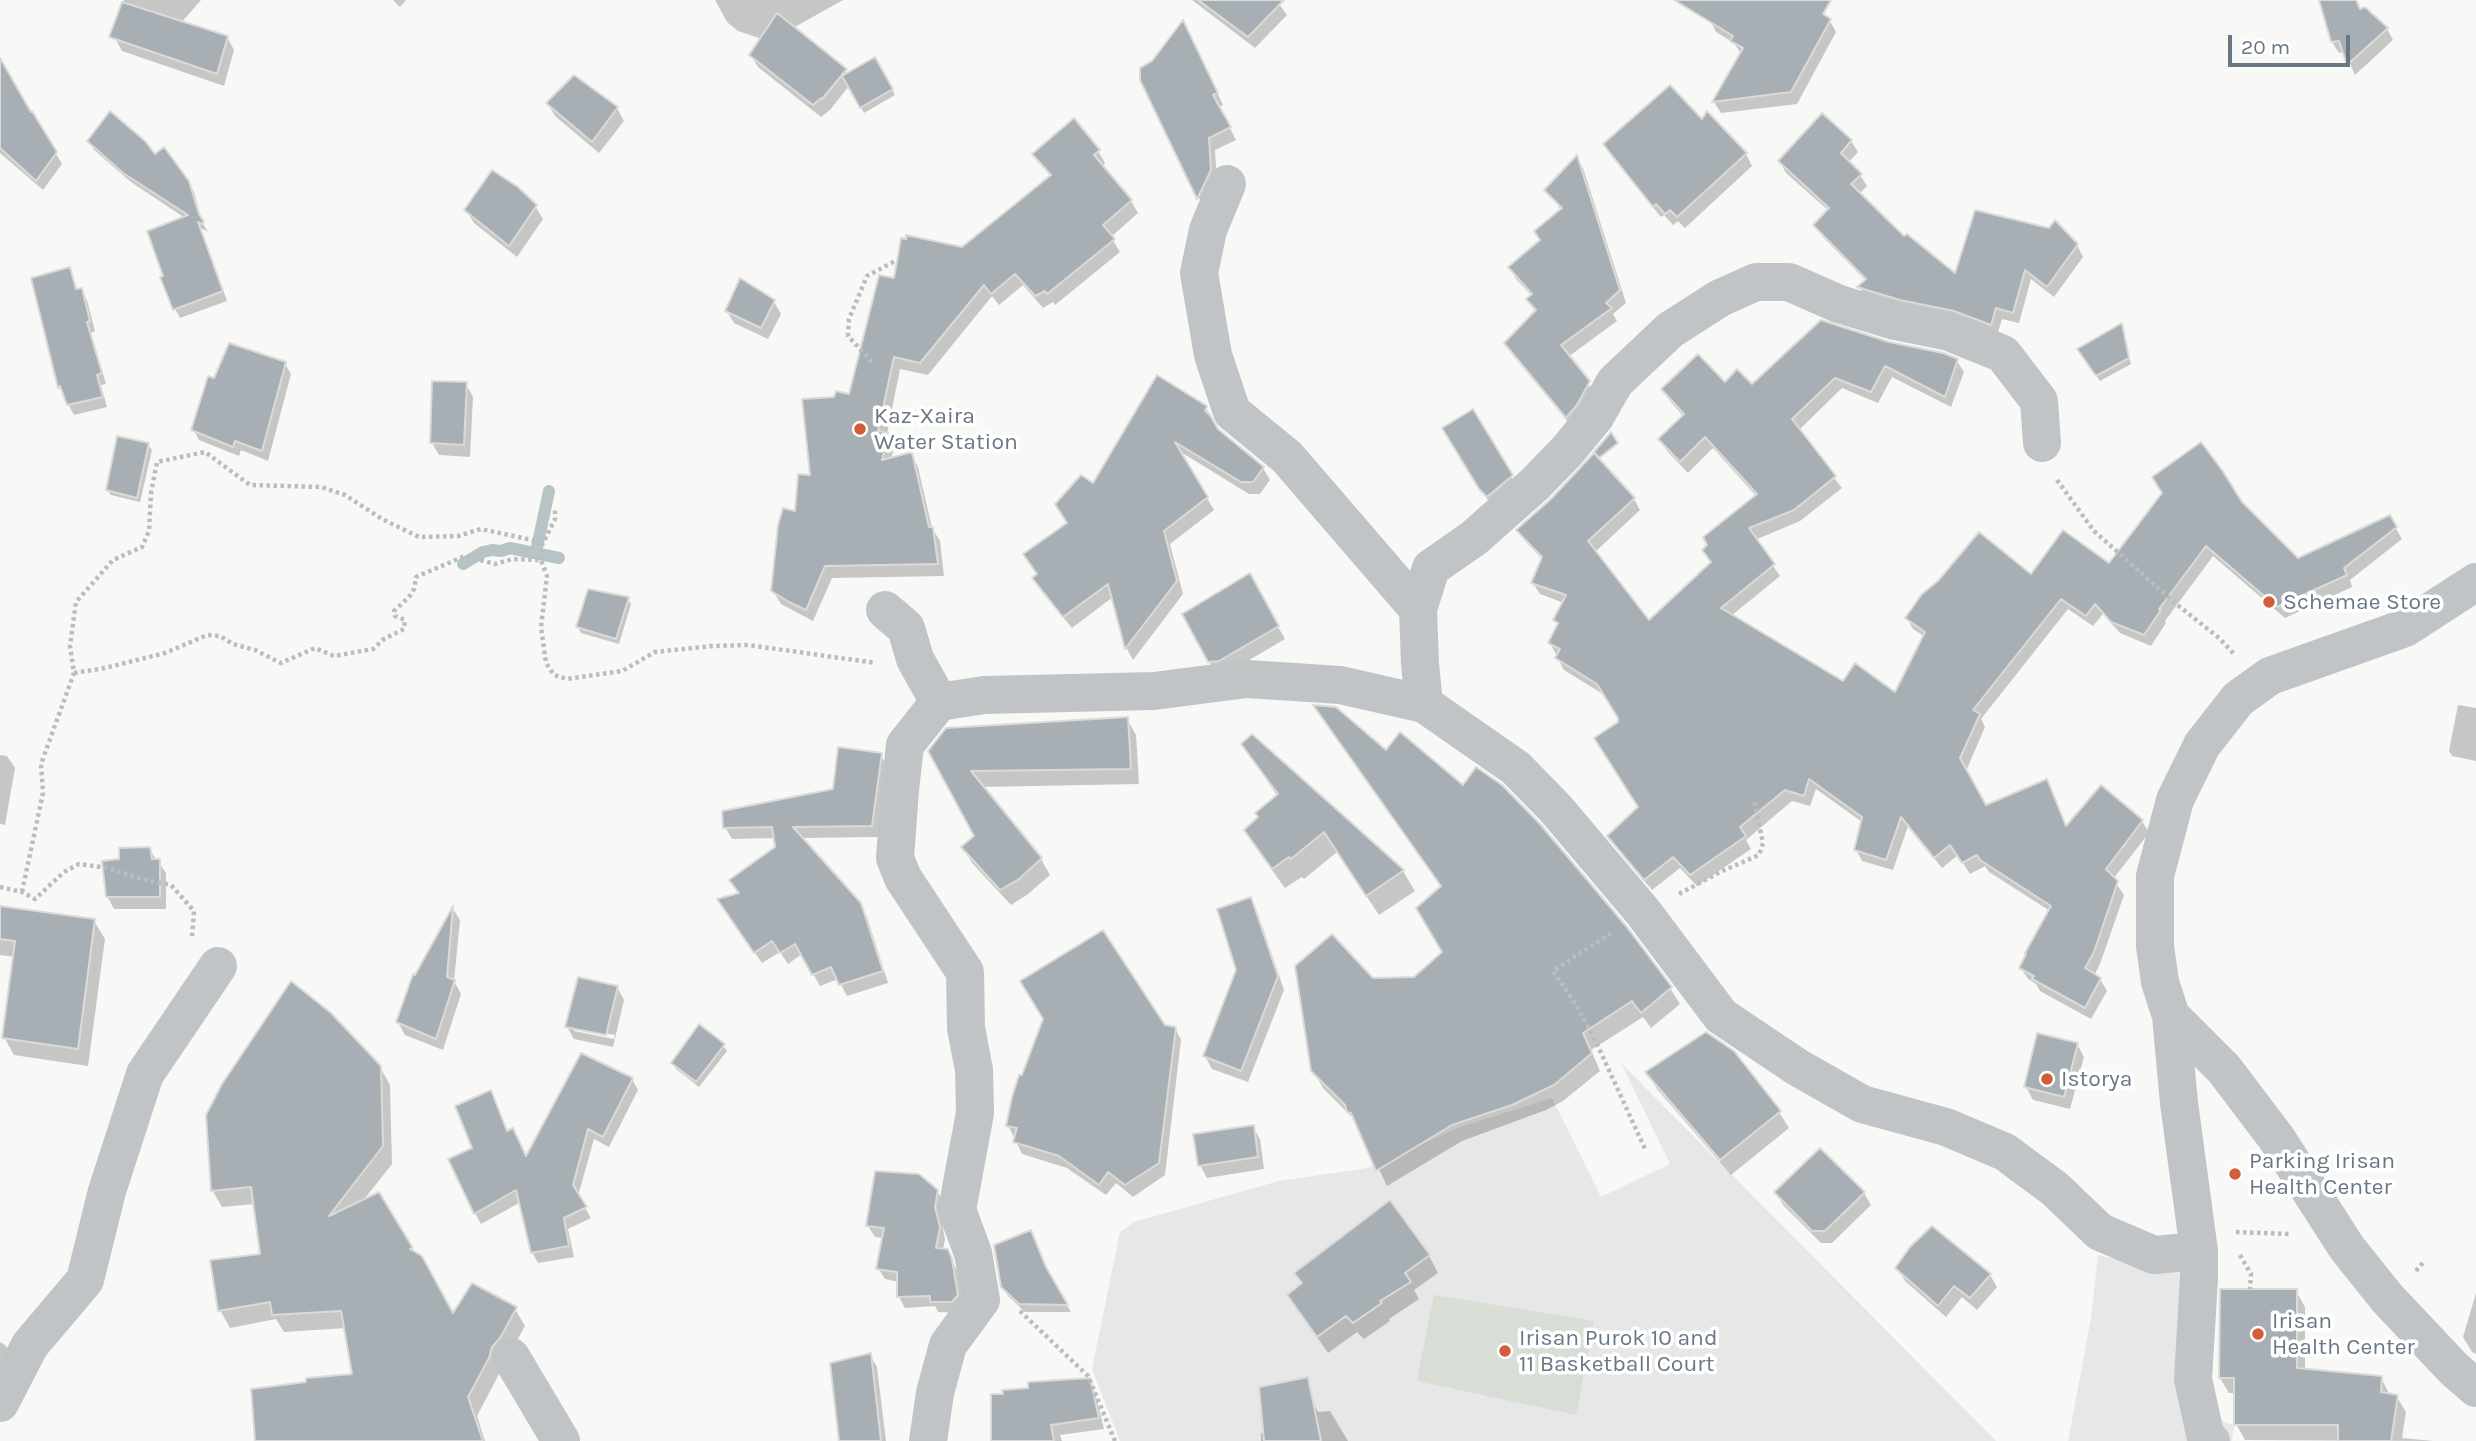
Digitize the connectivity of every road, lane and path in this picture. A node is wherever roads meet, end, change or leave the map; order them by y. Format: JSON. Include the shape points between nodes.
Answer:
{"nodes":[{"id":1,"x":1227,"y":184,"type":"dead end"},
{"id":2,"x":895,"y":261,"type":"dead end"},
{"id":3,"x":872,"y":362,"type":"dead end"},
{"id":4,"x":2042,"y":443,"type":"joint"},
{"id":5,"x":555,"y":507,"type":"dead end"},
{"id":6,"x":541,"y":552,"type":"junction"},
{"id":7,"x":2476,"y":582,"type":"edge"},
{"id":8,"x":1418,"y":609,"type":"junction"},
{"id":9,"x":885,"y":610,"type":"dead end"},
{"id":10,"x":2238,"y":658,"type":"dead end"},
{"id":11,"x":915,"y":659,"type":"junction"},
{"id":12,"x":74,"y":673,"type":"junction"},
{"id":13,"x":939,"y":702,"type":"junction"},
{"id":14,"x":1424,"y":704,"type":"junction"},
{"id":15,"x":1754,"y":800,"type":"dead end"},
{"id":16,"x":1720,"y":872,"type":"dead end"},
{"id":17,"x":0,"y":887,"type":"edge"},
{"id":18,"x":22,"y":892,"type":"junction"},
{"id":19,"x":1643,"y":912,"type":"junction"},
{"id":20,"x":218,"y":966,"type":"joint"},
{"id":21,"x":2172,"y":1016,"type":"junction"},
{"id":22,"x":1646,"y":1151,"type":"dead end"},
{"id":23,"x":2291,"y":1234,"type":"dead end"},
{"id":24,"x":2213,"y":1241,"type":"junction"},
{"id":25,"x":2251,"y":1274,"type":"dead end"},
{"id":26,"x":2250,"y":1289,"type":"dead end"},
{"id":27,"x":1011,"y":1303,"type":"dead end"},
{"id":28,"x":511,"y":1357,"type":"dead end"},
{"id":29,"x":2476,"y":1388,"type":"edge"},
{"id":30,"x":0,"y":1403,"type":"edge"},
{"id":31,"x":561,"y":1441,"type":"edge"},
{"id":32,"x":928,"y":1441,"type":"edge"},
{"id":33,"x":1115,"y":1441,"type":"edge"},
{"id":34,"x":2211,"y":1441,"type":"edge"}],
"edges":[{"from":1,"to":8,"type":"street","via":[[1208,230],[1199,273],[1213,355],[1232,412],[1287,457]]},
{"from":2,"to":3,"type":"path","via":[[867,276],[849,319],[848,336]]},
{"from":4,"to":8,"type":"street","via":[[2039,401],[2003,354],[1949,332],[1839,304],[1789,282],[1756,282],[1670,330],[1634,363],[1615,382],[1595,417],[1535,484],[1474,538],[1431,568]]},
{"from":4,"to":10,"type":"path","via":[[2054,474],[2094,531]]},
{"from":5,"to":6,"type":"path","via":[[555,519]]},
{"from":6,"to":11,"type":"path","via":[[547,576],[541,627],[547,663],[554,675],[567,679],[622,671],[655,652],[689,647],[748,645],[872,664]]},
{"from":6,"to":12,"type":"path","via":[[536,558],[495,564],[465,556],[416,577],[409,597],[394,611],[404,620],[404,629],[361,653],[334,656],[316,648],[281,663],[220,636],[207,635],[165,653]]},
{"from":6,"to":12,"type":"path","via":[[532,540],[481,529],[458,536],[418,537],[345,495],[321,487],[250,485],[205,452],[157,462],[149,531],[142,547],[113,560],[76,602],[71,634]]},
{"from":7,"to":21,"type":"street","via":[[2405,628],[2270,676],[2238,699],[2202,745],[2175,800],[2155,876],[2155,946],[2160,982]]},
{"from":8,"to":14,"type":"street"},
{"from":9,"to":11,"type":"street","via":[[906,628]]},
{"from":11,"to":13,"type":"street"},
{"from":12,"to":18,"type":"path","via":[[41,764],[43,793]]},
{"from":13,"to":14,"type":"street","via":[[984,695],[1154,691],[1247,679],[1340,685]]},
{"from":13,"to":32,"type":"street","via":[[905,745],[895,858],[903,878],[965,972],[975,1113],[957,1210],[973,1253],[981,1300],[948,1345]]},
{"from":14,"to":19,"type":"street","via":[[1516,768]]},
{"from":15,"to":16,"type":"path","via":[[1763,843],[1759,855]]},
{"from":17,"to":18,"type":"path"},
{"from":18,"to":20,"type":"path","via":[[35,899],[79,864],[171,885],[194,911],[192,939]]},
{"from":19,"to":22,"type":"path","via":[[1553,971],[1598,1044]]},
{"from":19,"to":24,"type":"street","via":[[1721,1016],[1797,1067],[1862,1104],[1946,1127],[2005,1152],[2055,1189],[2100,1232],[2154,1255]]},
{"from":20,"to":30,"type":"street","via":[[145,1074],[107,1191],[85,1280],[30,1345]]},
{"from":21,"to":24,"type":"street","via":[[2179,1103]]},
{"from":21,"to":29,"type":"street","via":[[2224,1069],[2277,1139],[2347,1248],[2387,1298]]},
{"from":23,"to":24,"type":"path"},
{"from":24,"to":34,"type":"street","via":[[2199,1278],[2193,1379],[2205,1434]]},
{"from":25,"to":26,"type":"path"},
{"from":27,"to":33,"type":"path","via":[[1088,1376]]},
{"from":28,"to":31,"type":"street"}]}
